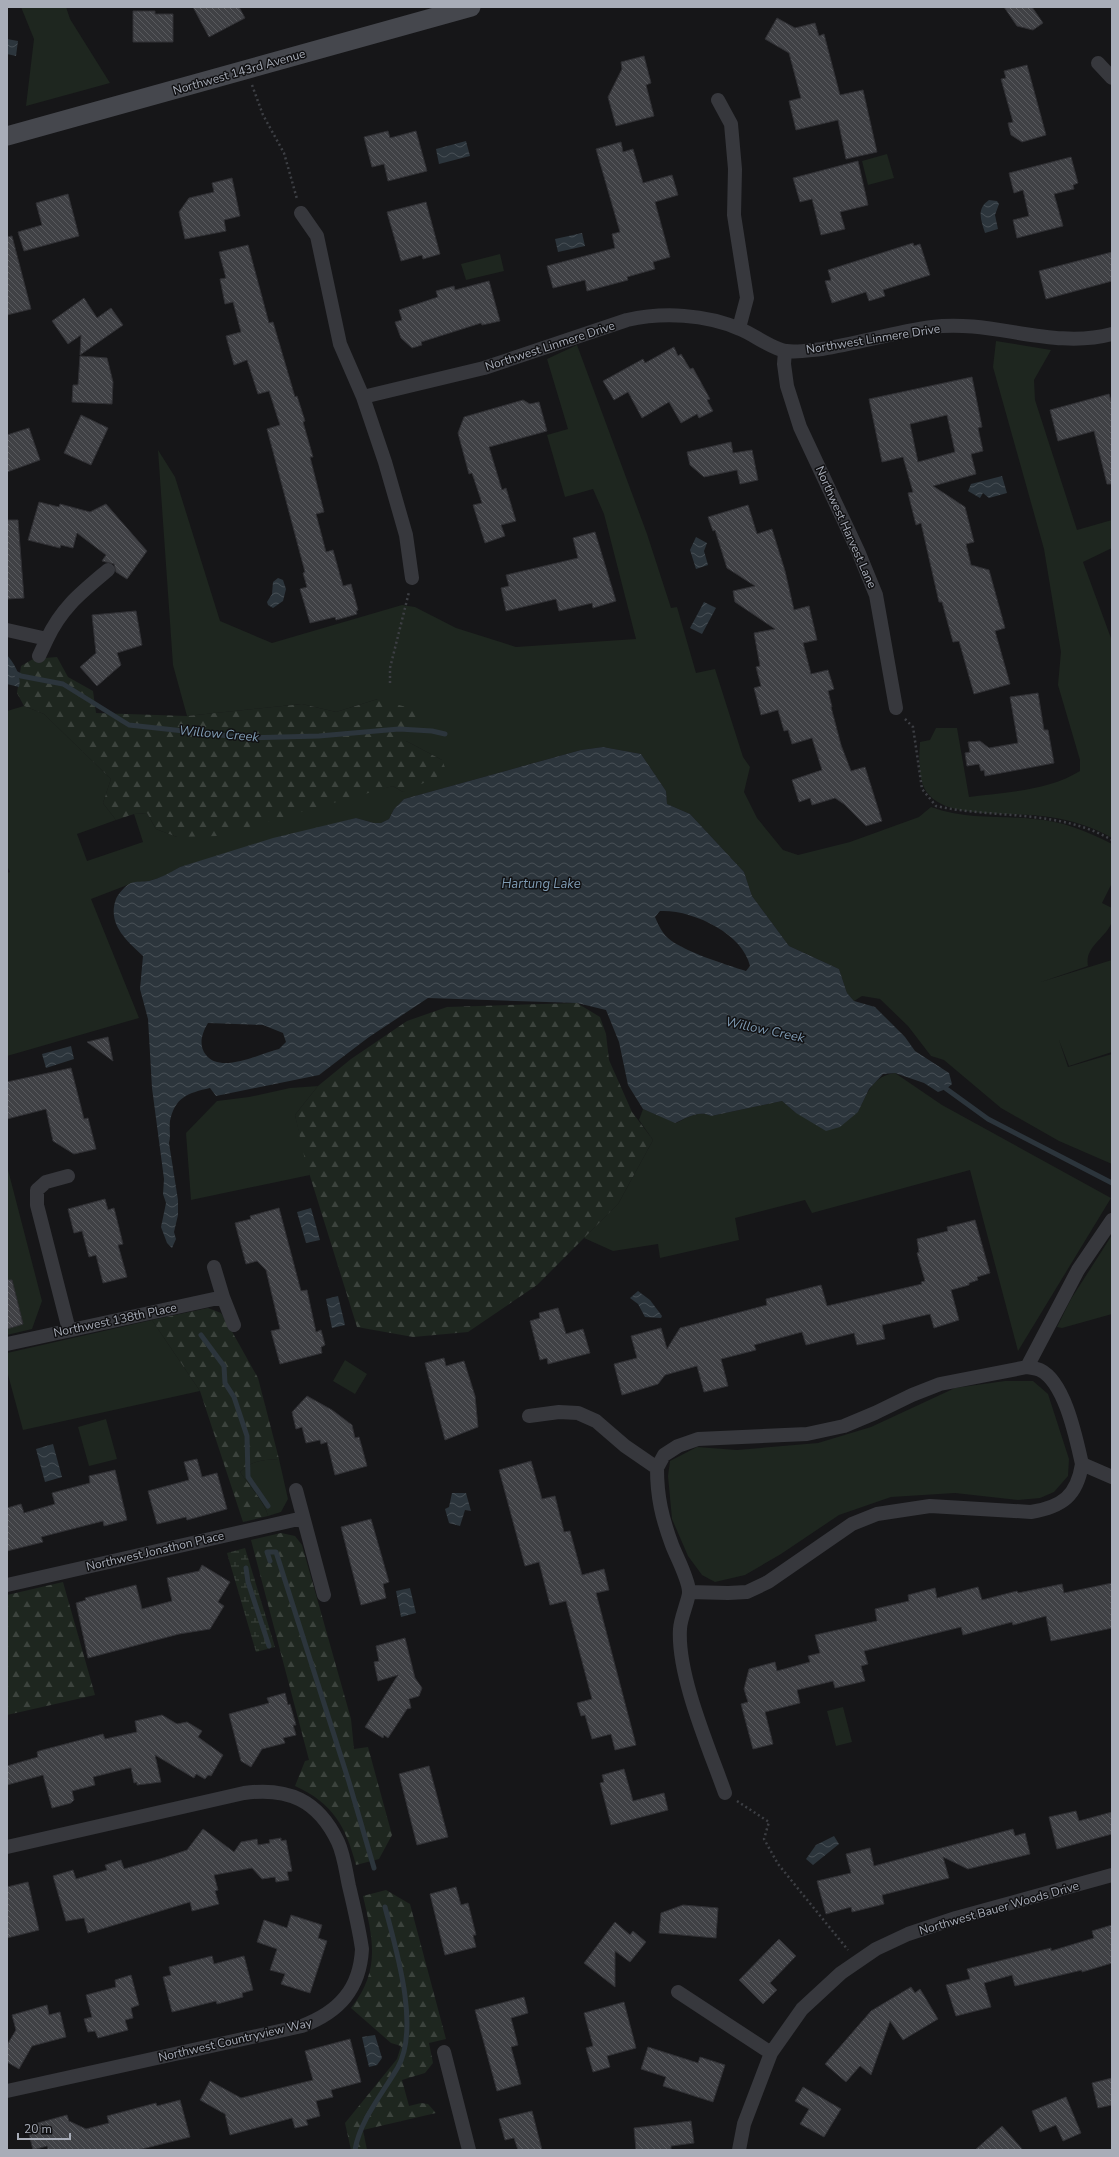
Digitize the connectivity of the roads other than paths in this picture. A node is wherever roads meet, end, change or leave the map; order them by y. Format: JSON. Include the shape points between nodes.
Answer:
{"nodes":[{"id":1,"x":471,"y":7,"type":"edge"},
{"id":2,"x":1098,"y":63,"type":"dead end"},
{"id":3,"x":1112,"y":78,"type":"edge"},
{"id":4,"x":718,"y":100,"type":"dead end"},
{"id":5,"x":7,"y":136,"type":"edge"},
{"id":6,"x":301,"y":213,"type":"road end"},
{"id":7,"x":739,"y":328,"type":"junction"},
{"id":8,"x":1112,"y":334,"type":"edge"},
{"id":9,"x":785,"y":351,"type":"junction"},
{"id":10,"x":363,"y":397,"type":"junction"},
{"id":11,"x":108,"y":570,"type":"dead end"},
{"id":12,"x":412,"y":578,"type":"road end"},
{"id":13,"x":7,"y":630,"type":"edge"},
{"id":14,"x":47,"y":639,"type":"junction"},
{"id":15,"x":39,"y":656,"type":"dead end"},
{"id":16,"x":896,"y":708,"type":"road end"},
{"id":17,"x":68,"y":1176,"type":"dead end"},
{"id":18,"x":1112,"y":1220,"type":"edge"},
{"id":19,"x":214,"y":1267,"type":"dead end"},
{"id":20,"x":223,"y":1297,"type":"junction"},
{"id":21,"x":234,"y":1325,"type":"dead end"},
{"id":22,"x":69,"y":1330,"type":"junction"},
{"id":23,"x":7,"y":1344,"type":"edge"},
{"id":24,"x":1027,"y":1367,"type":"junction"},
{"id":25,"x":529,"y":1416,"type":"dead end"},
{"id":26,"x":1082,"y":1464,"type":"junction"},
{"id":27,"x":657,"y":1468,"type":"junction"},
{"id":28,"x":1112,"y":1478,"type":"edge"},
{"id":29,"x":296,"y":1490,"type":"dead end"},
{"id":30,"x":303,"y":1518,"type":"junction"},
{"id":31,"x":7,"y":1585,"type":"edge"},
{"id":32,"x":689,"y":1592,"type":"junction"},
{"id":33,"x":324,"y":1595,"type":"dead end"},
{"id":34,"x":725,"y":1793,"type":"road end"},
{"id":35,"x":7,"y":1847,"type":"edge"},
{"id":36,"x":1112,"y":1875,"type":"edge"},
{"id":37,"x":678,"y":1992,"type":"dead end"},
{"id":38,"x":444,"y":2052,"type":"dead end"},
{"id":39,"x":771,"y":2053,"type":"junction"},
{"id":40,"x":7,"y":2091,"type":"edge"},
{"id":41,"x":469,"y":2150,"type":"edge"},
{"id":42,"x":739,"y":2150,"type":"edge"}],
"edges":[{"from":1,"to":5,"type":"main road","name":"Northwest 143rd Avenue"},
{"from":2,"to":3,"type":"street"},
{"from":4,"to":7,"type":"street","via":[[731,124],[735,169],[734,215],[747,298]]},
{"from":6,"to":10,"type":"street","via":[[317,236],[340,344]]},
{"from":7,"to":9,"type":"street","name":"Northwest Linmere Drive"},
{"from":7,"to":10,"type":"street","name":"Northwest Linmere Drive","via":[[709,319],[649,315],[484,368]]},
{"from":8,"to":9,"type":"street","name":"Northwest Linmere Drive","via":[[1055,339],[969,327],[933,327],[833,347]]},
{"from":9,"to":16,"type":"street","name":"Northwest Harvest Lane","via":[[787,386],[800,426],[858,550],[876,595]]},
{"from":10,"to":12,"type":"street","via":[[406,535]]},
{"from":11,"to":14,"type":"street","via":[[70,602],[57,618]]},
{"from":13,"to":14,"type":"street"},
{"from":14,"to":15,"type":"street"},
{"from":17,"to":22,"type":"street","via":[[46,1182],[37,1190],[37,1205]]},
{"from":18,"to":24,"type":"street","via":[[1078,1270]]},
{"from":19,"to":20,"type":"street"},
{"from":20,"to":21,"type":"street"},
{"from":20,"to":22,"type":"street","name":"Northwest 138th Place"},
{"from":22,"to":23,"type":"street","name":"Northwest 138th Place"},
{"from":24,"to":26,"type":"street","via":[[1040,1370],[1060,1391]]},
{"from":24,"to":27,"type":"street","via":[[940,1384],[912,1394],[844,1426],[807,1434],[698,1439],[678,1446],[664,1456]]},
{"from":25,"to":27,"type":"street","via":[[559,1412],[578,1413],[596,1421],[625,1446]]},
{"from":26,"to":28,"type":"street"},
{"from":26,"to":32,"type":"street","via":[[1079,1480],[1071,1494],[1059,1504],[1045,1510],[1031,1512],[930,1506],[877,1514],[852,1524],[768,1582],[747,1592]]},
{"from":27,"to":32,"type":"street","via":[[657,1495],[661,1515]]},
{"from":29,"to":30,"type":"street"},
{"from":30,"to":31,"type":"street","name":"Northwest Jonathon Place"},
{"from":30,"to":33,"type":"street"},
{"from":32,"to":34,"type":"street","via":[[680,1629],[682,1659],[688,1686]]},
{"from":35,"to":40,"type":"street","name":"Northwest Countryview Way","via":[[244,1793],[278,1791],[308,1804],[329,1826],[338,1843],[362,1949],[356,1981],[347,1995],[338,2006],[314,2022]]},
{"from":36,"to":39,"type":"street","name":"Northwest Bauer Woods Drive","via":[[956,1918],[908,1934],[876,1949],[840,1973],[802,2009]]},
{"from":37,"to":39,"type":"street"},
{"from":38,"to":41,"type":"street"},
{"from":39,"to":42,"type":"street","name":"Northwest Bauer Woods Drive","via":[[744,2124]]}]}
